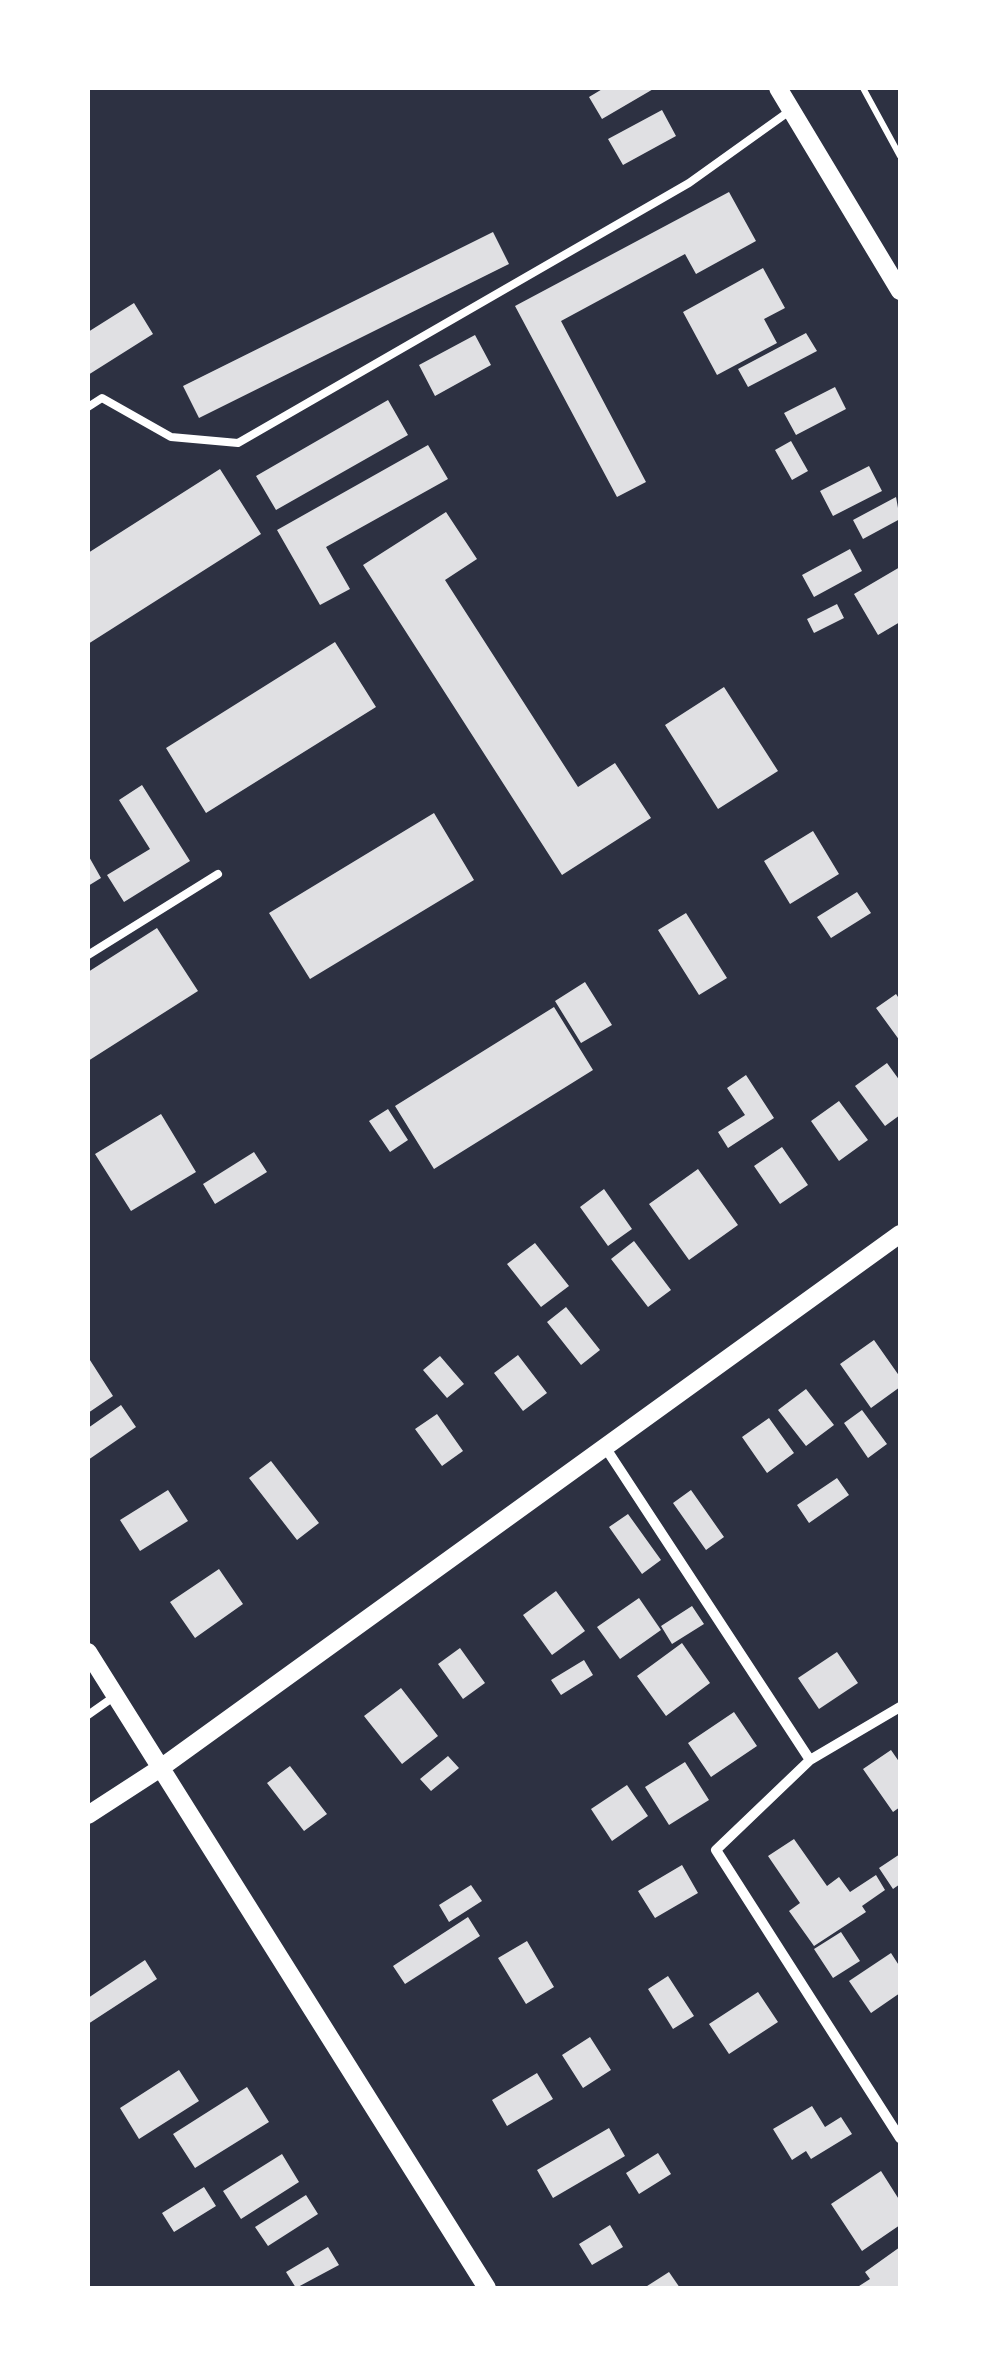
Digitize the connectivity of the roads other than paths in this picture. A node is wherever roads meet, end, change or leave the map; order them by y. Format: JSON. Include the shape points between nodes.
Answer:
{"nodes":[{"id":1,"x":778,"y":88,"type":"edge"},
{"id":2,"x":791,"y":110,"type":"junction"},
{"id":3,"x":900,"y":291,"type":"edge"},
{"id":4,"x":88,"y":407,"type":"edge"},
{"id":5,"x":218,"y":874,"type":"dead end"},
{"id":6,"x":88,"y":955,"type":"edge"},
{"id":7,"x":900,"y":1234,"type":"edge"},
{"id":8,"x":606,"y":1447,"type":"junction"},
{"id":9,"x":88,"y":1652,"type":"edge"},
{"id":10,"x":116,"y":1696,"type":"junction"},
{"id":11,"x":900,"y":1707,"type":"edge"},
{"id":12,"x":88,"y":1715,"type":"edge"},
{"id":13,"x":810,"y":1760,"type":"junction"},
{"id":14,"x":162,"y":1767,"type":"junction"},
{"id":15,"x":88,"y":1814,"type":"edge"},
{"id":16,"x":900,"y":2138,"type":"edge"},
{"id":17,"x":487,"y":2288,"type":"edge"}],
"edges":[{"from":1,"to":2,"type":"street"},
{"from":2,"to":3,"type":"street"},
{"from":2,"to":4,"type":"lane","via":[[688,183],[238,443],[172,437],[102,398]]},
{"from":5,"to":6,"type":"lane"},
{"from":7,"to":8,"type":"street"},
{"from":8,"to":13,"type":"street"},
{"from":8,"to":14,"type":"street"},
{"from":9,"to":10,"type":"street"},
{"from":10,"to":12,"type":"lane"},
{"from":10,"to":14,"type":"street"},
{"from":11,"to":13,"type":"street"},
{"from":13,"to":16,"type":"street","via":[[716,1850]]},
{"from":14,"to":15,"type":"street"},
{"from":14,"to":17,"type":"street"}]}
